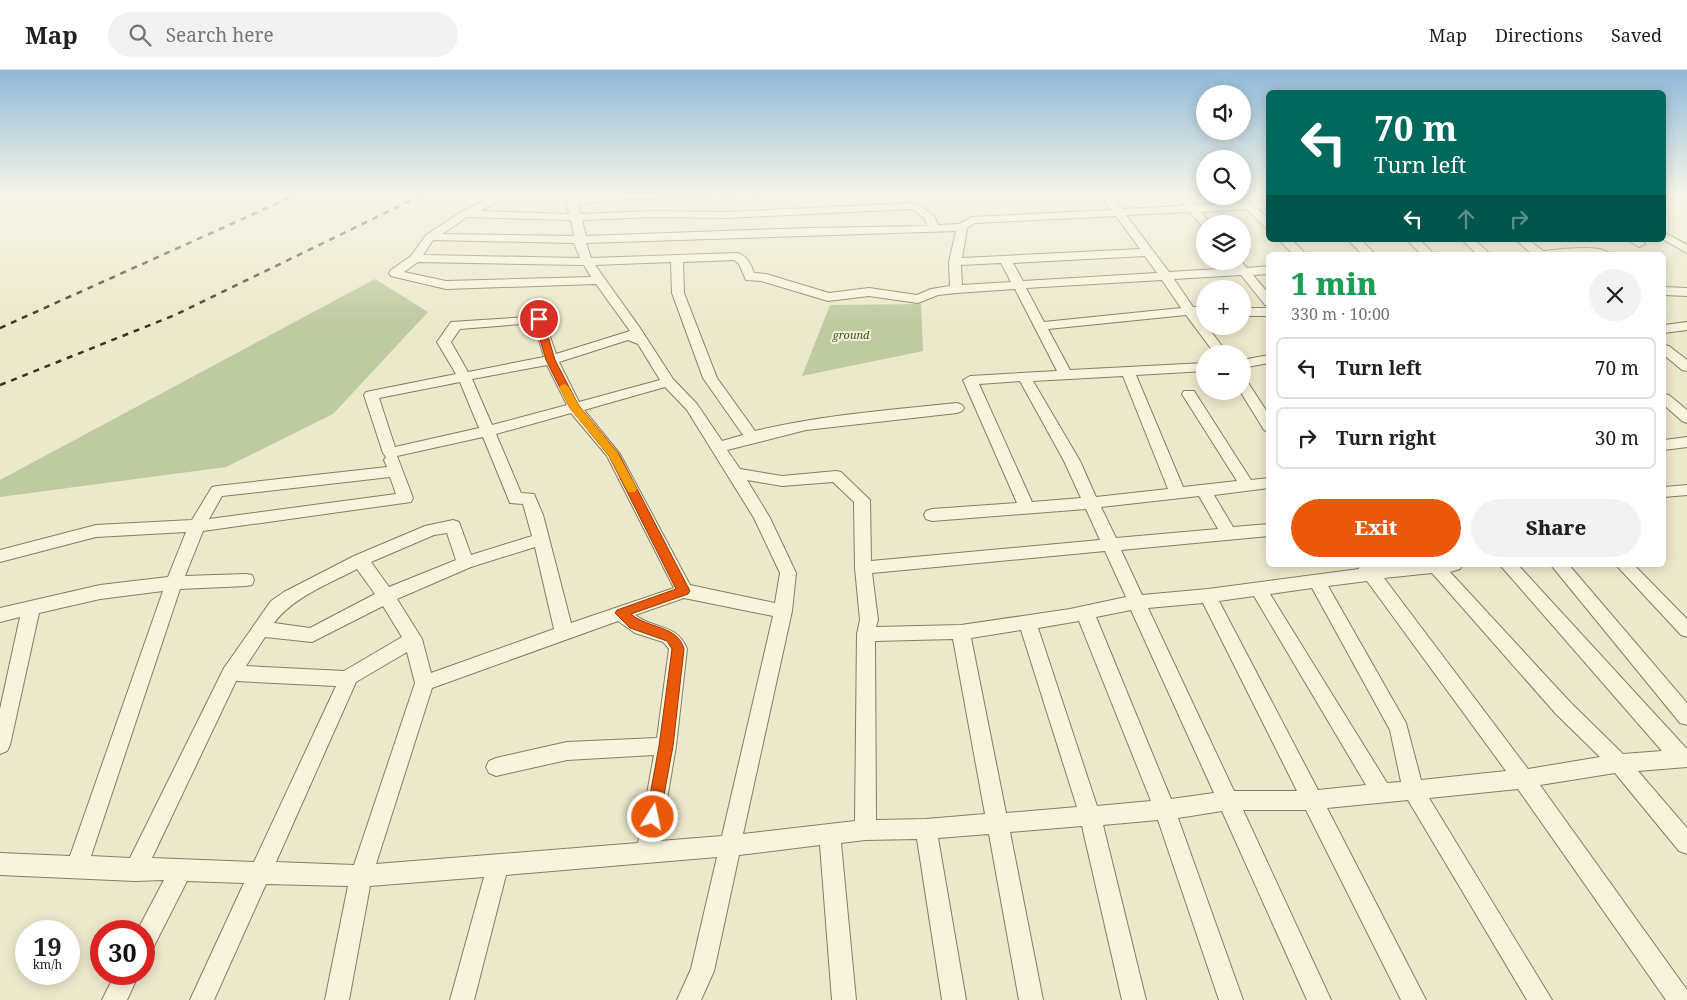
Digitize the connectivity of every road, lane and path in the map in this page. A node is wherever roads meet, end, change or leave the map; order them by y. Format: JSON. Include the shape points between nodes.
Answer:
{"nodes":[{"id":1,"x":430,"y":237,"type":"edge"},
{"id":2,"x":450,"y":237,"type":"edge"},
{"id":3,"x":640,"y":237,"type":"edge"},
{"id":4,"x":960,"y":237,"type":"edge"},
{"id":5,"x":1137,"y":237,"type":"edge"},
{"id":6,"x":1668,"y":237,"type":"edge"},
{"id":7,"x":579,"y":240,"type":"junction"},
{"id":8,"x":1287,"y":242,"type":"edge"},
{"id":9,"x":1356,"y":242,"type":"edge"},
{"id":10,"x":1415,"y":242,"type":"edge"},
{"id":11,"x":1470,"y":242,"type":"edge"},
{"id":12,"x":1524,"y":242,"type":"edge"},
{"id":13,"x":1687,"y":250,"type":"edge"},
{"id":14,"x":1149,"y":252,"type":"junction"},
{"id":15,"x":1298,"y":252,"type":"edge"},
{"id":16,"x":1367,"y":252,"type":"edge"},
{"id":17,"x":1426,"y":252,"type":"edge"},
{"id":18,"x":1482,"y":252,"type":"edge"},
{"id":19,"x":1536,"y":252,"type":"edge"},
{"id":20,"x":677,"y":257,"type":"junction"},
{"id":21,"x":415,"y":258,"type":"junction"},
{"id":22,"x":1006,"y":261,"type":"junction"},
{"id":23,"x":587,"y":262,"type":"junction"},
{"id":24,"x":955,"y":262,"type":"junction"},
{"id":25,"x":1266,"y":270,"type":"edge"},
{"id":26,"x":1244,"y":272,"type":"junction"},
{"id":27,"x":1167,"y":278,"type":"junction"},
{"id":28,"x":600,"y":280,"type":"junction"},
{"id":29,"x":1019,"y":286,"type":"junction"},
{"id":30,"x":956,"y":289,"type":"junction"},
{"id":31,"x":1666,"y":291,"type":"edge"},
{"id":32,"x":1687,"y":292,"type":"edge"},
{"id":33,"x":1266,"y":298,"type":"edge"},
{"id":34,"x":1189,"y":311,"type":"junction"},
{"id":35,"x":1196,"y":311,"type":"edge"},
{"id":36,"x":1251,"y":312,"type":"edge"},
{"id":37,"x":1266,"y":312,"type":"edge"},
{"id":38,"x":1041,"y":326,"type":"junction"},
{"id":39,"x":1687,"y":326,"type":"edge"},
{"id":40,"x":1666,"y":329,"type":"edge"},
{"id":41,"x":643,"y":342,"type":"junction"},
{"id":42,"x":1215,"y":345,"type":"edge"},
{"id":43,"x":1666,"y":351,"type":"edge"},
{"id":44,"x":551,"y":360,"type":"junction"},
{"id":45,"x":1266,"y":360,"type":"edge"},
{"id":46,"x":1251,"y":362,"type":"edge"},
{"id":47,"x":1196,"y":367,"type":"edge"},
{"id":48,"x":1687,"y":367,"type":"edge"},
{"id":49,"x":1128,"y":370,"type":"junction"},
{"id":50,"x":1064,"y":374,"type":"junction"},
{"id":51,"x":1024,"y":376,"type":"junction"},
{"id":52,"x":465,"y":378,"type":"junction"},
{"id":53,"x":668,"y":382,"type":"junction"},
{"id":54,"x":1190,"y":394,"type":"dead end"},
{"id":55,"x":1251,"y":398,"type":"edge"},
{"id":56,"x":1666,"y":400,"type":"edge"},
{"id":57,"x":575,"y":408,"type":"junction"},
{"id":58,"x":957,"y":408,"type":"dead end"},
{"id":59,"x":1687,"y":418,"type":"edge"},
{"id":60,"x":1266,"y":422,"type":"edge"},
{"id":61,"x":489,"y":432,"type":"junction"},
{"id":62,"x":751,"y":436,"type":"junction"},
{"id":63,"x":1687,"y":442,"type":"edge"},
{"id":64,"x":1666,"y":445,"type":"edge"},
{"id":65,"x":719,"y":448,"type":"junction"},
{"id":66,"x":390,"y":454,"type":"junction"},
{"id":67,"x":396,"y":471,"type":"junction"},
{"id":68,"x":735,"y":473,"type":"junction"},
{"id":69,"x":1266,"y":483,"type":"edge"},
{"id":70,"x":1247,"y":485,"type":"junction"},
{"id":71,"x":1687,"y":490,"type":"edge"},
{"id":72,"x":1204,"y":491,"type":"junction"},
{"id":73,"x":1666,"y":492,"type":"edge"},
{"id":74,"x":1178,"y":494,"type":"junction"},
{"id":75,"x":1090,"y":502,"type":"junction"},
{"id":76,"x":1027,"y":507,"type":"junction"},
{"id":77,"x":932,"y":515,"type":"dead end"},
{"id":78,"x":197,"y":526,"type":"junction"},
{"id":79,"x":1266,"y":530,"type":"edge"},
{"id":80,"x":1229,"y":534,"type":"junction"},
{"id":81,"x":541,"y":539,"type":"junction"},
{"id":82,"x":1110,"y":546,"type":"junction"},
{"id":83,"x":0,"y":556,"type":"edge"},
{"id":84,"x":360,"y":560,"type":"junction"},
{"id":85,"x":465,"y":563,"type":"junction"},
{"id":86,"x":1436,"y":567,"type":"joint"},
{"id":87,"x":1510,"y":567,"type":"edge"},
{"id":88,"x":1561,"y":567,"type":"edge"},
{"id":89,"x":1626,"y":567,"type":"edge"},
{"id":90,"x":863,"y":568,"type":"junction"},
{"id":91,"x":1368,"y":569,"type":"edge"},
{"id":92,"x":246,"y":580,"type":"dead end"},
{"id":93,"x":1316,"y":580,"type":"junction"},
{"id":94,"x":174,"y":583,"type":"junction"},
{"id":95,"x":1258,"y":589,"type":"junction"},
{"id":96,"x":684,"y":591,"type":"junction"},
{"id":97,"x":386,"y":596,"type":"junction"},
{"id":98,"x":1208,"y":596,"type":"junction"},
{"id":99,"x":1136,"y":602,"type":"junction"},
{"id":100,"x":31,"y":608,"type":"junction"},
{"id":101,"x":783,"y":611,"type":"junction"},
{"id":102,"x":621,"y":613,"type":"junction"},
{"id":103,"x":1085,"y":613,"type":"junction"},
{"id":104,"x":0,"y":615,"type":"edge"},
{"id":105,"x":1027,"y":622,"type":"junction"},
{"id":106,"x":260,"y":629,"type":"junction"},
{"id":107,"x":1687,"y":630,"type":"edge"},
{"id":108,"x":961,"y":632,"type":"junction"},
{"id":109,"x":564,"y":633,"type":"junction"},
{"id":110,"x":866,"y":634,"type":"junction"},
{"id":111,"x":412,"y":639,"type":"junction"},
{"id":112,"x":231,"y":673,"type":"junction"},
{"id":113,"x":346,"y":679,"type":"junction"},
{"id":114,"x":424,"y":683,"type":"junction"},
{"id":115,"x":1687,"y":717,"type":"edge"},
{"id":116,"x":0,"y":744,"type":"edge"},
{"id":117,"x":666,"y":746,"type":"junction"},
{"id":118,"x":1684,"y":759,"type":"edge"},
{"id":119,"x":1619,"y":763,"type":"junction"},
{"id":120,"x":496,"y":767,"type":"dead end"},
{"id":121,"x":1523,"y":779,"type":"junction"},
{"id":122,"x":1413,"y":790,"type":"junction"},
{"id":123,"x":1381,"y":792,"type":"junction"},
{"id":124,"x":1312,"y":800,"type":"junction"},
{"id":125,"x":1226,"y":801,"type":"junction"},
{"id":126,"x":1166,"y":810,"type":"junction"},
{"id":127,"x":1090,"y":816,"type":"junction"},
{"id":128,"x":997,"y":822,"type":"junction"},
{"id":129,"x":926,"y":829,"type":"junction"},
{"id":130,"x":865,"y":830,"type":"junction"},
{"id":131,"x":830,"y":834,"type":"junction"},
{"id":132,"x":1687,"y":844,"type":"edge"},
{"id":133,"x":731,"y":846,"type":"junction"},
{"id":134,"x":647,"y":853,"type":"junction"},
{"id":135,"x":0,"y":864,"type":"edge"},
{"id":136,"x":498,"y":865,"type":"junction"},
{"id":137,"x":77,"y":867,"type":"junction"},
{"id":138,"x":135,"y":870,"type":"junction"},
{"id":139,"x":181,"y":870,"type":"junction"},
{"id":140,"x":259,"y":872,"type":"junction"},
{"id":141,"x":361,"y":876,"type":"junction"},
{"id":142,"x":155,"y":921,"type":"edge"},
{"id":143,"x":122,"y":985,"type":"edge"},
{"id":144,"x":114,"y":1000,"type":"edge"},
{"id":145,"x":202,"y":1000,"type":"edge"},
{"id":146,"x":337,"y":1000,"type":"edge"},
{"id":147,"x":462,"y":1000,"type":"edge"},
{"id":148,"x":689,"y":1000,"type":"edge"},
{"id":149,"x":844,"y":1000,"type":"edge"},
{"id":150,"x":954,"y":1000,"type":"edge"},
{"id":151,"x":1030,"y":1000,"type":"edge"},
{"id":152,"x":1134,"y":1000,"type":"edge"},
{"id":153,"x":1231,"y":1000,"type":"edge"},
{"id":154,"x":1319,"y":1000,"type":"edge"},
{"id":155,"x":1414,"y":1000,"type":"edge"},
{"id":156,"x":1540,"y":1000,"type":"edge"},
{"id":157,"x":1680,"y":1000,"type":"edge"}],
"edges":[{"from":1,"to":21,"type":"street"},
{"from":2,"to":7,"type":"street"},
{"from":3,"to":7,"type":"street"},
{"from":4,"to":24,"type":"street"},
{"from":5,"to":14,"type":"street"},
{"from":6,"to":13,"type":"street"},
{"from":7,"to":23,"type":"street"},
{"from":8,"to":15,"type":"street"},
{"from":9,"to":16,"type":"street"},
{"from":10,"to":17,"type":"street"},
{"from":11,"to":18,"type":"street"},
{"from":12,"to":19,"type":"street"},
{"from":14,"to":22,"type":"street"},
{"from":14,"to":27,"type":"street"},
{"from":20,"to":23,"type":"street"},
{"from":20,"to":30,"type":"street","via":[[737,256],[750,277],[762,277],[828,297],[869,292],[918,299]]},
{"from":20,"to":62,"type":"street","via":[[678,293],[710,378]]},
{"from":21,"to":23,"type":"street"},
{"from":21,"to":28,"type":"street","via":[[395,274],[446,285]]},
{"from":22,"to":24,"type":"street"},
{"from":22,"to":29,"type":"street"},
{"from":23,"to":28,"type":"street"},
{"from":24,"to":30,"type":"street"},
{"from":25,"to":26,"type":"street"},
{"from":26,"to":27,"type":"street"},
{"from":26,"to":33,"type":"street"},
{"from":27,"to":29,"type":"street"},
{"from":27,"to":34,"type":"street"},
{"from":28,"to":41,"type":"street"},
{"from":29,"to":30,"type":"street"},
{"from":29,"to":38,"type":"street"},
{"from":31,"to":32,"type":"street"},
{"from":34,"to":35,"type":"street"},
{"from":34,"to":38,"type":"street"},
{"from":34,"to":42,"type":"street"},
{"from":36,"to":37,"type":"street"},
{"from":38,"to":50,"type":"street"},
{"from":39,"to":40,"type":"street"},
{"from":41,"to":44,"type":"street","via":[[629,335]]},
{"from":41,"to":53,"type":"street"},
{"from":43,"to":48,"type":"street"},
{"from":44,"to":52,"type":"street"},
{"from":44,"to":52,"type":"street","via":[[539,319],[456,326],[444,342]]},
{"from":44,"to":57,"type":"street"},
{"from":45,"to":46,"type":"street"},
{"from":47,"to":49,"type":"street"},
{"from":49,"to":50,"type":"street"},
{"from":49,"to":74,"type":"street"},
{"from":50,"to":51,"type":"street"},
{"from":51,"to":75,"type":"street","via":[[1072,461]]},
{"from":51,"to":76,"type":"street","via":[[970,380]]},
{"from":52,"to":61,"type":"street"},
{"from":52,"to":66,"type":"street","via":[[371,395]]},
{"from":53,"to":57,"type":"street"},
{"from":53,"to":65,"type":"street","via":[[692,407]]},
{"from":54,"to":70,"type":"street"},
{"from":55,"to":60,"type":"street"},
{"from":56,"to":59,"type":"street"},
{"from":57,"to":61,"type":"street"},
{"from":57,"to":96,"type":"street","via":[[613,454]]},
{"from":58,"to":62,"type":"street","via":[[870,416]]},
{"from":61,"to":66,"type":"street"},
{"from":61,"to":81,"type":"street","via":[[516,499],[528,498]]},
{"from":62,"to":65,"type":"street"},
{"from":63,"to":64,"type":"street"},
{"from":65,"to":68,"type":"street"},
{"from":66,"to":67,"type":"street"},
{"from":67,"to":78,"type":"street","via":[[217,491]]},
{"from":67,"to":78,"type":"street","via":[[405,498]]},
{"from":68,"to":90,"type":"street","via":[[782,481],[836,476],[862,500]]},
{"from":68,"to":101,"type":"street","via":[[762,518],[788,573]]},
{"from":69,"to":70,"type":"street"},
{"from":70,"to":72,"type":"street"},
{"from":71,"to":73,"type":"street"},
{"from":72,"to":74,"type":"street"},
{"from":72,"to":80,"type":"street"},
{"from":74,"to":75,"type":"street"},
{"from":75,"to":76,"type":"street"},
{"from":75,"to":82,"type":"street"},
{"from":76,"to":77,"type":"street"},
{"from":78,"to":83,"type":"street","via":[[96,532]]},
{"from":78,"to":94,"type":"street"},
{"from":79,"to":80,"type":"street"},
{"from":80,"to":82,"type":"street"},
{"from":81,"to":85,"type":"street"},
{"from":81,"to":109,"type":"street"},
{"from":82,"to":90,"type":"street"},
{"from":82,"to":99,"type":"street"},
{"from":84,"to":85,"type":"street","via":[[431,530],[453,526]]},
{"from":84,"to":97,"type":"street"},
{"from":84,"to":106,"type":"street","via":[[290,597],[277,606]]},
{"from":85,"to":97,"type":"street"},
{"from":86,"to":91,"type":"street"},
{"from":86,"to":119,"type":"street","via":[[1563,708]]},
{"from":87,"to":118,"type":"street"},
{"from":88,"to":115,"type":"street"},
{"from":89,"to":107,"type":"street"},
{"from":90,"to":110,"type":"street","via":[[869,620]]},
{"from":91,"to":93,"type":"street"},
{"from":91,"to":121,"type":"street"},
{"from":92,"to":94,"type":"street"},
{"from":93,"to":95,"type":"street"},
{"from":93,"to":122,"type":"street","via":[[1399,729]]},
{"from":94,"to":100,"type":"street","via":[[100,592]]},
{"from":94,"to":137,"type":"street"},
{"from":95,"to":98,"type":"street"},
{"from":95,"to":123,"type":"street"},
{"from":96,"to":101,"type":"street"},
{"from":96,"to":102,"type":"street"},
{"from":97,"to":106,"type":"street","via":[[312,635]]},
{"from":97,"to":111,"type":"street"},
{"from":98,"to":99,"type":"street"},
{"from":98,"to":124,"type":"street"},
{"from":99,"to":103,"type":"street"},
{"from":99,"to":125,"type":"street"},
{"from":100,"to":104,"type":"street"},
{"from":100,"to":116,"type":"street"},
{"from":101,"to":133,"type":"street"},
{"from":102,"to":109,"type":"street"},
{"from":102,"to":117,"type":"street","via":[[634,624],[671,637],[676,642],[678,649]]},
{"from":103,"to":105,"type":"street"},
{"from":103,"to":126,"type":"street"},
{"from":105,"to":108,"type":"street"},
{"from":105,"to":127,"type":"street"},
{"from":106,"to":112,"type":"street"},
{"from":108,"to":110,"type":"street"},
{"from":108,"to":128,"type":"street"},
{"from":109,"to":114,"type":"street"},
{"from":110,"to":130,"type":"street"},
{"from":111,"to":113,"type":"street"},
{"from":111,"to":114,"type":"street"},
{"from":112,"to":113,"type":"street"},
{"from":112,"to":138,"type":"street"},
{"from":113,"to":140,"type":"street","via":[[347,686]]},
{"from":114,"to":141,"type":"street"},
{"from":117,"to":120,"type":"street","via":[[561,752]]},
{"from":117,"to":134,"type":"street"},
{"from":118,"to":119,"type":"street"},
{"from":119,"to":121,"type":"street"},
{"from":119,"to":132,"type":"street"},
{"from":121,"to":122,"type":"street"},
{"from":121,"to":157,"type":"street"},
{"from":122,"to":123,"type":"street"},
{"from":122,"to":156,"type":"street"},
{"from":123,"to":124,"type":"street"},
{"from":124,"to":125,"type":"street"},
{"from":124,"to":155,"type":"street"},
{"from":125,"to":126,"type":"street"},
{"from":125,"to":154,"type":"street"},
{"from":126,"to":127,"type":"street"},
{"from":126,"to":153,"type":"street"},
{"from":127,"to":128,"type":"street"},
{"from":127,"to":152,"type":"street"},
{"from":128,"to":129,"type":"street"},
{"from":128,"to":151,"type":"street"},
{"from":129,"to":130,"type":"street"},
{"from":129,"to":150,"type":"street"},
{"from":130,"to":131,"type":"street"},
{"from":131,"to":133,"type":"street"},
{"from":131,"to":149,"type":"street"},
{"from":133,"to":134,"type":"street"},
{"from":133,"to":148,"type":"street","via":[[702,971]]},
{"from":134,"to":136,"type":"street"},
{"from":135,"to":137,"type":"street"},
{"from":136,"to":141,"type":"street"},
{"from":136,"to":147,"type":"street"},
{"from":137,"to":138,"type":"street"},
{"from":138,"to":139,"type":"street"},
{"from":139,"to":140,"type":"street"},
{"from":139,"to":142,"type":"street"},
{"from":140,"to":141,"type":"street"},
{"from":140,"to":145,"type":"street"},
{"from":141,"to":146,"type":"street"},
{"from":143,"to":144,"type":"street"}]}
